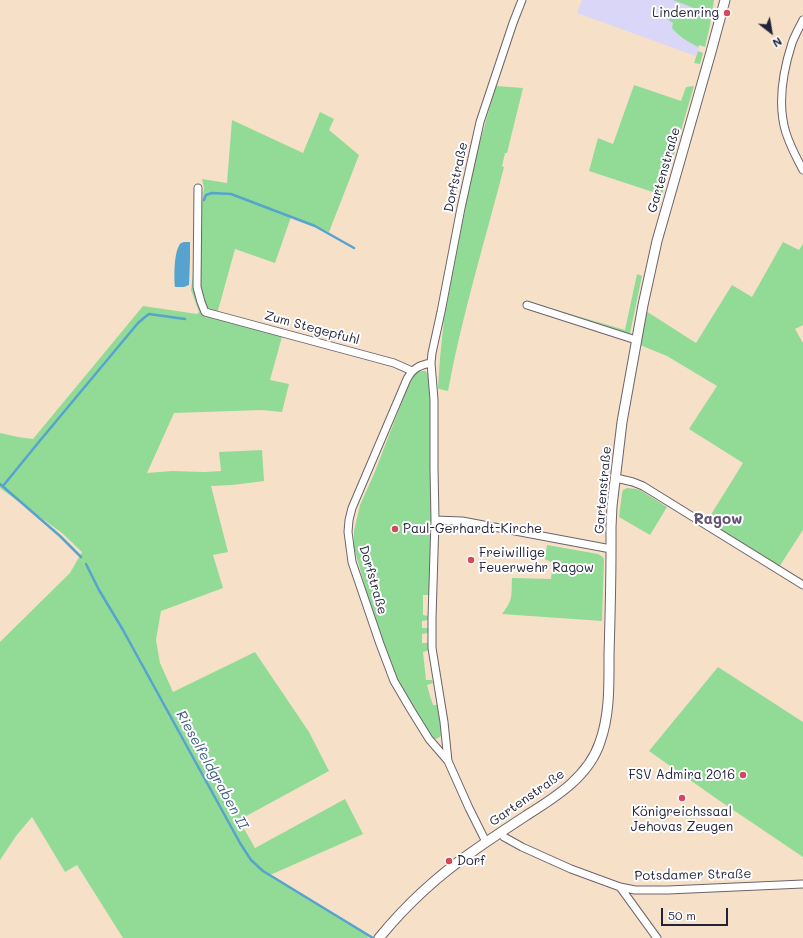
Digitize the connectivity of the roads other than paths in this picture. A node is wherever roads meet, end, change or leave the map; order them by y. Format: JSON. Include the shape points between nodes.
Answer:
{"nodes":[{"id":1,"x":522,"y":0,"type":"edge"},
{"id":2,"x":725,"y":0,"type":"edge"},
{"id":3,"x":803,"y":20,"type":"edge"},
{"id":4,"x":803,"y":170,"type":"edge"},
{"id":5,"x":198,"y":188,"type":"dead end"},
{"id":6,"x":527,"y":305,"type":"dead end"},
{"id":7,"x":636,"y":340,"type":"junction"},
{"id":8,"x":431,"y":363,"type":"junction"},
{"id":9,"x":412,"y":371,"type":"junction"},
{"id":10,"x":616,"y":478,"type":"junction"},
{"id":11,"x":435,"y":520,"type":"junction"},
{"id":12,"x":611,"y":549,"type":"junction"},
{"id":13,"x":803,"y":585,"type":"edge"},
{"id":14,"x":448,"y":761,"type":"junction"},
{"id":15,"x":500,"y":832,"type":"junction"},
{"id":16,"x":486,"y":842,"type":"junction"},
{"id":17,"x":803,"y":884,"type":"edge"},
{"id":18,"x":620,"y":887,"type":"junction"},
{"id":19,"x":380,"y":936,"type":"edge"},
{"id":20,"x":657,"y":938,"type":"edge"}],
"edges":[{"from":1,"to":8,"type":"street","name":"Dorfstraße","via":[[480,122]]},
{"from":2,"to":7,"type":"street","name":"Gartenstraße","via":[[657,241]]},
{"from":3,"to":4,"type":"street","via":[[793,41],[782,80],[781,97],[786,134]]},
{"from":5,"to":9,"type":"street","name":"Zum Stegepfuhl","via":[[197,287],[205,312],[394,363]]},
{"from":6,"to":7,"type":"street"},
{"from":7,"to":10,"type":"street","name":"Gartenstraße","via":[[622,422]]},
{"from":8,"to":9,"type":"street","via":[[423,364]]},
{"from":8,"to":11,"type":"street","name":"Dorfstraße","via":[[434,400]]},
{"from":9,"to":14,"type":"street","name":"Dorfstraße","via":[[352,508],[348,532],[352,562],[394,681],[428,739]]},
{"from":10,"to":12,"type":"street","name":"Gartenstraße","via":[[612,506]]},
{"from":10,"to":13,"type":"street","via":[[643,486]]},
{"from":11,"to":12,"type":"street","via":[[462,521]]},
{"from":11,"to":14,"type":"street","name":"Dorfstraße","via":[[432,648]]},
{"from":12,"to":15,"type":"street","name":"Gartenstraße","via":[[608,702],[600,743],[589,764],[571,784]]},
{"from":14,"to":16,"type":"street","name":"Dorfstraße"},
{"from":15,"to":16,"type":"street","name":"Gartenstraße"},
{"from":15,"to":18,"type":"street","name":"Potsdamer Straße","via":[[522,847]]},
{"from":16,"to":19,"type":"street","name":"Gartenstraße","via":[[404,908]]},
{"from":17,"to":18,"type":"street","name":"Potsdamer Straße","via":[[668,890],[635,890]]},
{"from":18,"to":20,"type":"street"}]}
